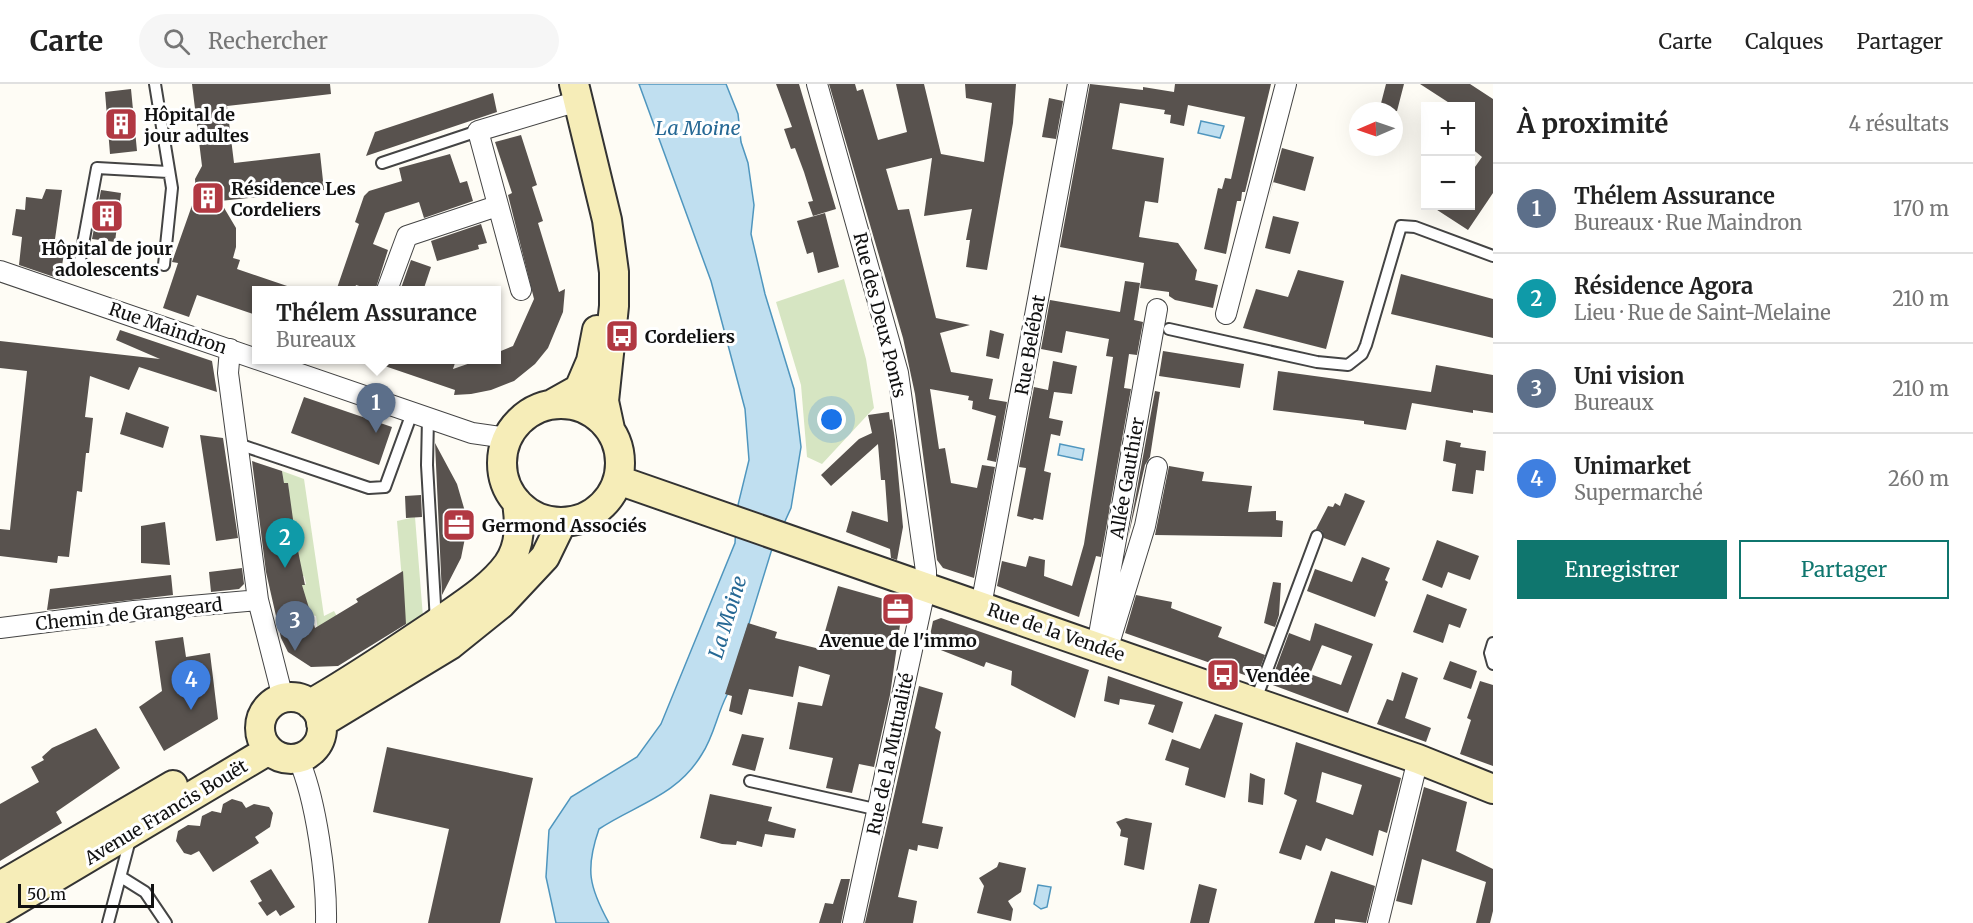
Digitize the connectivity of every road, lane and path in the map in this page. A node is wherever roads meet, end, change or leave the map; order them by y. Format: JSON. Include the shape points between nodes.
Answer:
{"nodes":[{"id":1,"x":155,"y":84,"type":"edge"},
{"id":2,"x":817,"y":84,"type":"edge"},
{"id":3,"x":1078,"y":84,"type":"edge"},
{"id":4,"x":1286,"y":84,"type":"edge"},
{"id":5,"x":566,"y":91,"type":"edge"},
{"id":6,"x":478,"y":131,"type":"junction"},
{"id":7,"x":382,"y":163,"type":"dead end"},
{"id":8,"x":168,"y":172,"type":"junction"},
{"id":9,"x":497,"y":206,"type":"junction"},
{"id":10,"x":1493,"y":256,"type":"edge"},
{"id":11,"x":164,"y":265,"type":"dead end"},
{"id":12,"x":0,"y":271,"type":"edge"},
{"id":13,"x":78,"y":272,"type":"dead end"},
{"id":14,"x":389,"y":286,"type":"edge"},
{"id":15,"x":522,"y":290,"type":"dead end"},
{"id":16,"x":1156,"y":309,"type":"dead end"},
{"id":17,"x":1226,"y":314,"type":"dead end"},
{"id":18,"x":1169,"y":329,"type":"dead end"},
{"id":19,"x":230,"y":350,"type":"junction"},
{"id":20,"x":252,"y":355,"type":"edge"},
{"id":21,"x":290,"y":364,"type":"edge"},
{"id":22,"x":307,"y":368,"type":"edge"},
{"id":23,"x":554,"y":403,"type":"junction"},
{"id":24,"x":420,"y":415,"type":"junction"},
{"id":25,"x":610,"y":429,"type":"junction"},
{"id":26,"x":507,"y":438,"type":"junction"},
{"id":27,"x":238,"y":444,"type":"junction"},
{"id":28,"x":1157,"y":467,"type":"dead end"},
{"id":29,"x":618,"y":480,"type":"junction"},
{"id":30,"x":517,"y":502,"type":"junction"},
{"id":31,"x":562,"y":522,"type":"junction"},
{"id":32,"x":1317,"y":536,"type":"dead end"},
{"id":33,"x":926,"y":585,"type":"junction"},
{"id":34,"x":258,"y":600,"type":"junction"},
{"id":35,"x":981,"y":606,"type":"junction"},
{"id":36,"x":436,"y":623,"type":"junction"},
{"id":37,"x":0,"y":628,"type":"edge"},
{"id":38,"x":1493,"y":643,"type":"edge"},
{"id":39,"x":1102,"y":648,"type":"junction"},
{"id":40,"x":1493,"y":664,"type":"edge"},
{"id":41,"x":1255,"y":702,"type":"junction"},
{"id":42,"x":305,"y":708,"type":"junction"},
{"id":43,"x":265,"y":742,"type":"junction"},
{"id":44,"x":298,"y":758,"type":"junction"},
{"id":45,"x":1418,"y":759,"type":"junction"},
{"id":46,"x":750,"y":781,"type":"dead end"},
{"id":47,"x":1493,"y":788,"type":"edge"},
{"id":48,"x":879,"y":810,"type":"junction"},
{"id":49,"x":132,"y":832,"type":"junction"},
{"id":50,"x":121,"y":877,"type":"junction"},
{"id":51,"x":0,"y":886,"type":"edge"},
{"id":52,"x":0,"y":910,"type":"edge"},
{"id":53,"x":108,"y":923,"type":"edge"},
{"id":54,"x":166,"y":923,"type":"edge"},
{"id":55,"x":326,"y":923,"type":"edge"},
{"id":56,"x":853,"y":923,"type":"edge"},
{"id":57,"x":1378,"y":923,"type":"edge"}],
"edges":[{"from":1,"to":8,"type":"lane"},
{"from":2,"to":33,"type":"street","name":"Rue des Deux Ponts","via":[[898,373]]},
{"from":3,"to":35,"type":"street","name":"Rue Belébat"},
{"from":4,"to":17,"type":"street"},
{"from":5,"to":6,"type":"street"},
{"from":5,"to":23,"type":"main road","via":[[592,215],[601,283],[591,361],[579,389]]},
{"from":5,"to":25,"type":"main road","via":[[608,220],[614,316],[604,401]]},
{"from":6,"to":7,"type":"lane"},
{"from":6,"to":9,"type":"street"},
{"from":8,"to":11,"type":"lane","via":[[172,188]]},
{"from":8,"to":13,"type":"lane","via":[[97,168]]},
{"from":9,"to":14,"type":"street","via":[[406,236]]},
{"from":9,"to":15,"type":"street"},
{"from":10,"to":18,"type":"lane","via":[[1415,227],[1401,226],[1366,345],[1362,354],[1348,365],[1317,362]]},
{"from":12,"to":19,"type":"street","name":"Rue Maindron"},
{"from":16,"to":39,"type":"street","name":"Allée Gauthier"},
{"from":19,"to":20,"type":"street","name":"Rue Maindron"},
{"from":19,"to":27,"type":"street","via":[[228,373]]},
{"from":21,"to":22,"type":"street","name":"Rue Maindron"},
{"from":22,"to":24,"type":"street","name":"Rue Maindron"},
{"from":23,"to":25,"type":"main road","via":[[585,409]]},
{"from":23,"to":26,"type":"main road","via":[[526,415]]},
{"from":24,"to":26,"type":"street","name":"Rue Maindron","via":[[472,433]]},
{"from":24,"to":27,"type":"lane","via":[[385,487],[369,488]]},
{"from":24,"to":36,"type":"lane","via":[[427,465]]},
{"from":25,"to":29,"type":"main road","via":[[620,452]]},
{"from":26,"to":30,"type":"main road","via":[[502,472],[507,490]]},
{"from":27,"to":34,"type":"street"},
{"from":28,"to":39,"type":"street","via":[[1145,526]]},
{"from":29,"to":31,"type":"main road","via":[[598,509],[587,517]]},
{"from":29,"to":33,"type":"main road","name":"Rue de la Vendée"},
{"from":30,"to":31,"type":"main road","via":[[545,519]]},
{"from":30,"to":36,"type":"main road","via":[[520,525],[509,563]]},
{"from":31,"to":42,"type":"main road","via":[[545,557],[501,604],[450,645]]},
{"from":32,"to":41,"type":"lane"},
{"from":33,"to":35,"type":"main road","name":"Rue de la Vendée"},
{"from":33,"to":48,"type":"street","name":"Rue de la Mutualité"},
{"from":34,"to":37,"type":"street","name":"Chemin de Grangeard"},
{"from":34,"to":42,"type":"street"},
{"from":35,"to":39,"type":"main road","name":"Rue de la Vendée"},
{"from":36,"to":42,"type":"main road"},
{"from":38,"to":40,"type":"lane"},
{"from":39,"to":41,"type":"main road","name":"Rue de la Vendée"},
{"from":41,"to":45,"type":"main road","name":"Rue de la Vendée"},
{"from":42,"to":43,"type":"main road","via":[[267,708],[262,716]]},
{"from":42,"to":44,"type":"main road","via":[[319,741],[314,749]]},
{"from":43,"to":44,"type":"main road","via":[[287,759]]},
{"from":43,"to":49,"type":"main road","name":"Avenue Francis Bouët"},
{"from":43,"to":51,"type":"main road","name":"Avenue Francis Bouët"},
{"from":44,"to":55,"type":"street","via":[[316,827],[327,903]]},
{"from":45,"to":47,"type":"main road","name":"Rue de la Vendée"},
{"from":45,"to":57,"type":"street"},
{"from":46,"to":48,"type":"lane"},
{"from":48,"to":56,"type":"street","name":"Rue de la Mutualité"},
{"from":49,"to":50,"type":"lane"},
{"from":49,"to":52,"type":"main road","name":"Avenue Francis Bouët"},
{"from":50,"to":53,"type":"lane"},
{"from":50,"to":54,"type":"lane","via":[[145,892]]}]}
